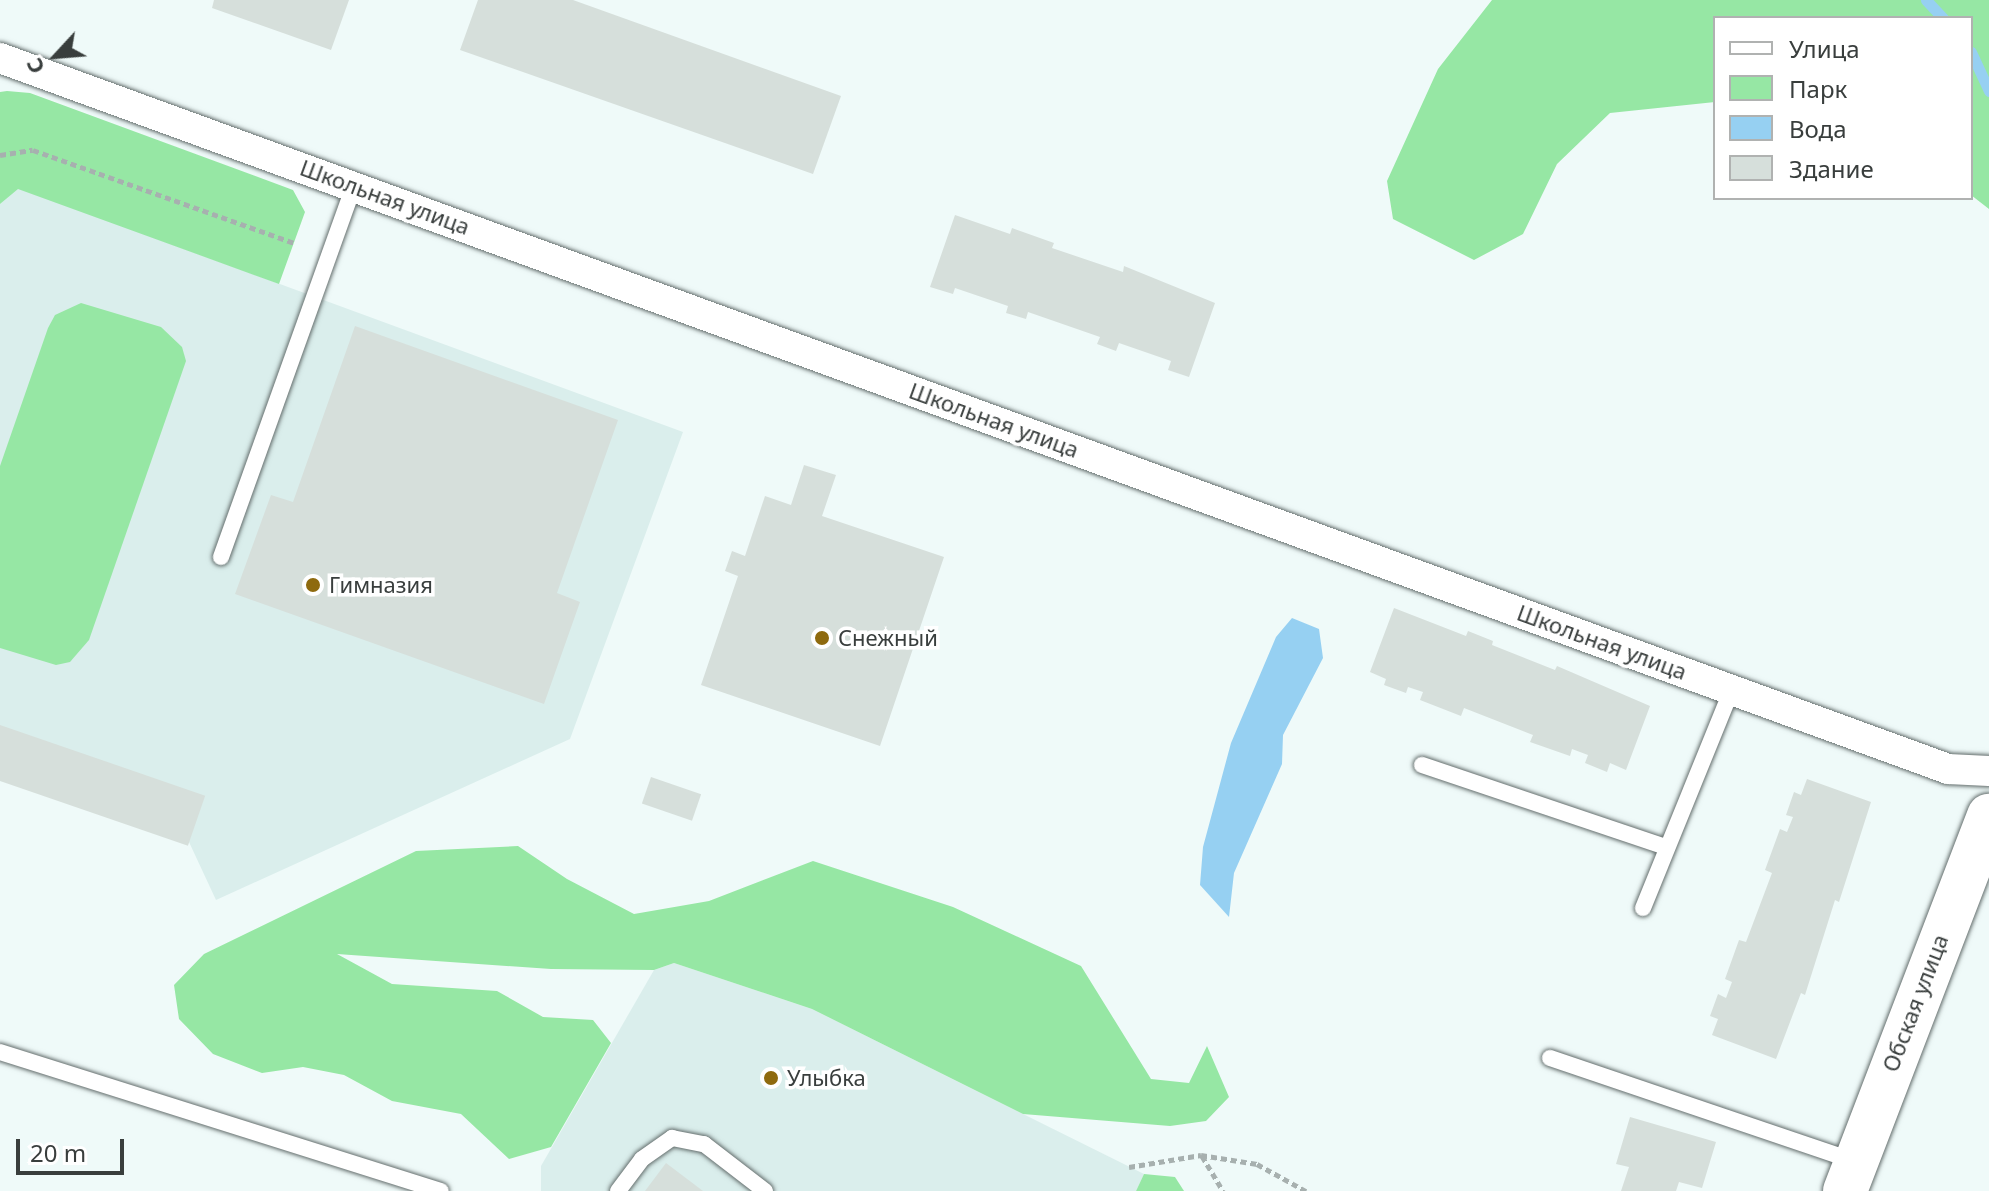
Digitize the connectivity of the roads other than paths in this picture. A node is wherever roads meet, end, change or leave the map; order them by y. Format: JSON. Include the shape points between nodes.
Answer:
{"nodes":[{"id":1,"x":0,"y":58,"type":"edge"},
{"id":2,"x":354,"y":185,"type":"junction"},
{"id":3,"x":221,"y":557,"type":"dead end"},
{"id":4,"x":1732,"y":689,"type":"junction"},
{"id":5,"x":1422,"y":765,"type":"dead end"},
{"id":6,"x":1989,"y":771,"type":"edge"},
{"id":7,"x":1989,"y":816,"type":"edge"},
{"id":8,"x":1666,"y":847,"type":"junction"},
{"id":9,"x":1643,"y":908,"type":"dead end"},
{"id":10,"x":0,"y":1052,"type":"edge"},
{"id":11,"x":1550,"y":1058,"type":"dead end"},
{"id":12,"x":1850,"y":1176,"type":"edge"},
{"id":13,"x":441,"y":1191,"type":"edge"},
{"id":14,"x":618,"y":1191,"type":"edge"},
{"id":15,"x":765,"y":1191,"type":"edge"}],
"edges":[{"from":1,"to":2,"type":"street","name":"Школьная улица"},
{"from":2,"to":3,"type":"lane"},
{"from":2,"to":4,"type":"street","name":"Школьная улица"},
{"from":4,"to":6,"type":"street","name":"Школьная улица","via":[[1948,769]]},
{"from":4,"to":8,"type":"lane"},
{"from":5,"to":8,"type":"lane"},
{"from":7,"to":12,"type":"street","name":"Обская улица"},
{"from":8,"to":9,"type":"lane"},
{"from":10,"to":13,"type":"lane"},
{"from":11,"to":12,"type":"lane"},
{"from":14,"to":15,"type":"lane","via":[[642,1159],[672,1138],[704,1144]]}]}
